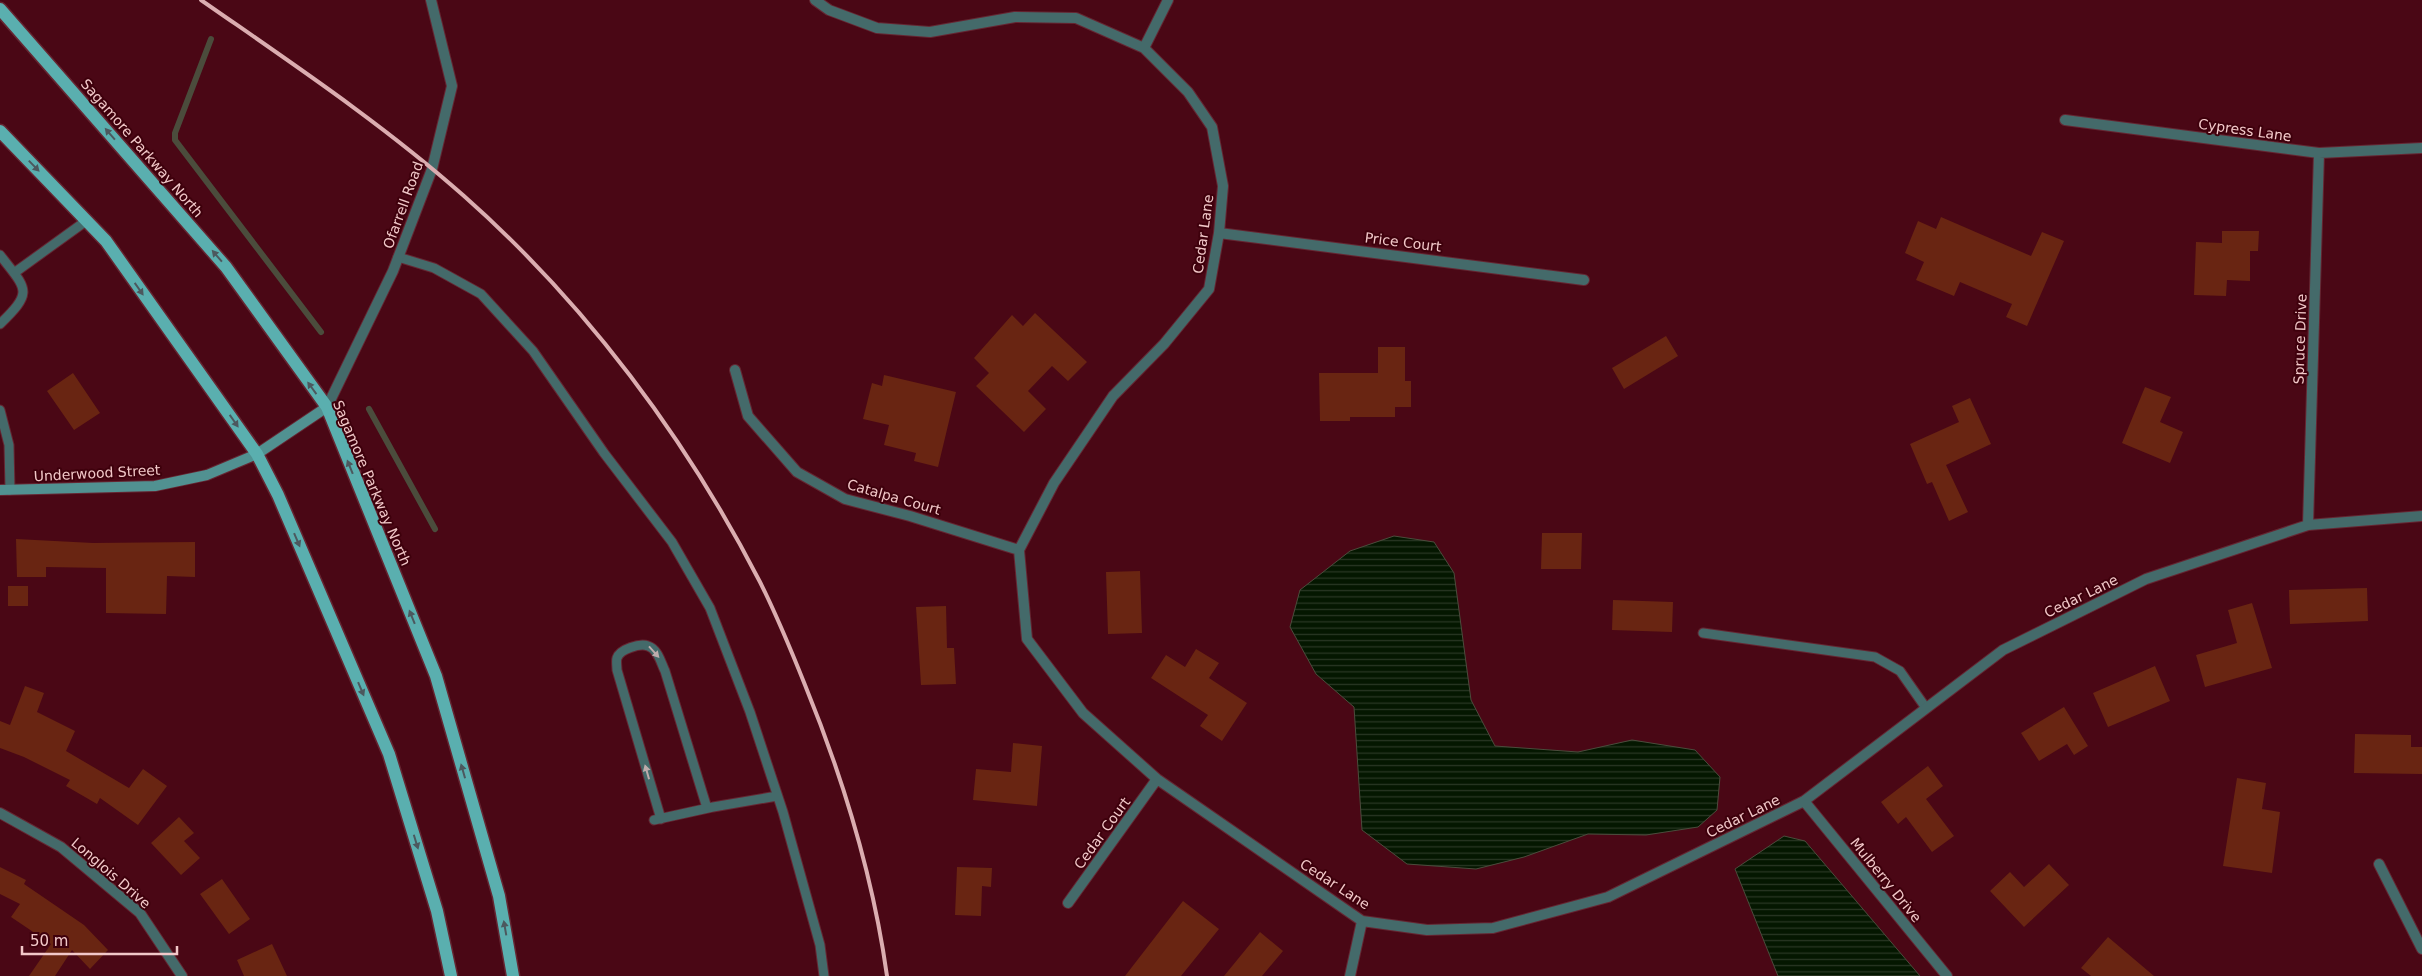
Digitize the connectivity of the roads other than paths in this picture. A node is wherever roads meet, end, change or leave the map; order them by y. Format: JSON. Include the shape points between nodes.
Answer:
{"nodes":[{"id":1,"x":431,"y":0,"type":"edge"},
{"id":2,"x":814,"y":0,"type":"edge"},
{"id":3,"x":1168,"y":0,"type":"edge"},
{"id":4,"x":2,"y":14,"type":"edge"},
{"id":5,"x":1144,"y":48,"type":"junction"},
{"id":6,"x":2065,"y":120,"type":"dead end"},
{"id":7,"x":0,"y":130,"type":"edge"},
{"id":8,"x":2422,"y":148,"type":"edge"},
{"id":9,"x":2319,"y":154,"type":"junction"},
{"id":10,"x":86,"y":221,"type":"junction"},
{"id":11,"x":1219,"y":233,"type":"junction"},
{"id":12,"x":0,"y":255,"type":"edge"},
{"id":13,"x":398,"y":256,"type":"junction"},
{"id":14,"x":14,"y":273,"type":"junction"},
{"id":15,"x":1584,"y":280,"type":"dead end"},
{"id":16,"x":0,"y":324,"type":"edge"},
{"id":17,"x":735,"y":370,"type":"dead end"},
{"id":18,"x":327,"y":407,"type":"junction"},
{"id":19,"x":0,"y":410,"type":"edge"},
{"id":20,"x":257,"y":454,"type":"junction"},
{"id":21,"x":5,"y":490,"type":"edge"},
{"id":22,"x":2422,"y":516,"type":"edge"},
{"id":23,"x":2308,"y":525,"type":"junction"},
{"id":24,"x":1019,"y":550,"type":"junction"},
{"id":25,"x":1703,"y":633,"type":"dead end"},
{"id":26,"x":1926,"y":708,"type":"junction"},
{"id":27,"x":1157,"y":779,"type":"junction"},
{"id":28,"x":777,"y":796,"type":"junction"},
{"id":29,"x":1804,"y":801,"type":"junction"},
{"id":30,"x":707,"y":808,"type":"junction"},
{"id":31,"x":0,"y":813,"type":"edge"},
{"id":32,"x":2379,"y":864,"type":"dead end"},
{"id":33,"x":1068,"y":903,"type":"dead end"},
{"id":34,"x":1362,"y":921,"type":"junction"},
{"id":35,"x":2422,"y":950,"type":"edge"},
{"id":36,"x":182,"y":976,"type":"edge"},
{"id":37,"x":451,"y":976,"type":"edge"},
{"id":38,"x":513,"y":976,"type":"edge"},
{"id":39,"x":824,"y":976,"type":"edge"},
{"id":40,"x":1350,"y":976,"type":"edge"},
{"id":41,"x":1946,"y":976,"type":"edge"}],
"edges":[{"from":1,"to":13,"type":"street","name":"Ofarrell Road","via":[[452,86],[432,169]]},
{"from":2,"to":5,"type":"street","name":"Cedar Lane","via":[[830,10],[877,28],[930,32],[1014,17],[1076,18]]},
{"from":3,"to":5,"type":"street"},
{"from":18,"to":4,"type":"main road","name":"Sagamore Parkway North","one_way":true,"via":[[226,267]]},
{"from":5,"to":11,"type":"street","name":"Cedar Lane","via":[[1188,92],[1212,127],[1223,186]]},
{"from":6,"to":9,"type":"street","name":"Cypress Lane"},
{"from":7,"to":10,"type":"main road","one_way":true},
{"from":8,"to":9,"type":"street","name":"Cypress Lane"},
{"from":9,"to":23,"type":"street","name":"Spruce Drive"},
{"from":10,"to":14,"type":"lane"},
{"from":10,"to":20,"type":"main road","one_way":true,"via":[[106,241]]},
{"from":11,"to":15,"type":"street","name":"Price Court"},
{"from":11,"to":24,"type":"street","name":"Cedar Lane","via":[[1208,289],[1164,344],[1113,396],[1054,482]]},
{"from":12,"to":14,"type":"lane"},
{"from":13,"to":18,"type":"street","name":"Ofarrell Road"},
{"from":13,"to":28,"type":"lane","via":[[434,268],[481,294],[533,351],[604,453],[672,542],[710,608],[750,712]]},
{"from":14,"to":16,"type":"lane","via":[[24,294],[18,306]]},
{"from":17,"to":24,"type":"street","name":"Catalpa Court","via":[[748,416],[797,472],[845,499]]},
{"from":18,"to":20,"type":"street","name":"Underwood Street"},
{"from":38,"to":18,"type":"main road","name":"Sagamore Parkway North","one_way":true,"via":[[499,896],[436,676]]},
{"from":19,"to":21,"type":"lane","via":[[9,445]]},
{"from":20,"to":21,"type":"street","name":"Underwood Street","via":[[207,475],[155,486]]},
{"from":20,"to":37,"type":"main road","one_way":true,"via":[[278,495],[389,754],[437,911]]},
{"from":22,"to":23,"type":"street","name":"Cedar Lane"},
{"from":23,"to":26,"type":"street","name":"Cedar Lane","via":[[2146,579],[2003,650]]},
{"from":24,"to":27,"type":"street","name":"Cedar Lane","via":[[1027,639],[1083,713]]},
{"from":25,"to":26,"type":"lane","via":[[1875,657],[1900,671]]},
{"from":26,"to":29,"type":"street","name":"Cedar Lane"},
{"from":27,"to":33,"type":"street","name":"Cedar Court"},
{"from":27,"to":34,"type":"street","name":"Cedar Lane"},
{"from":28,"to":30,"type":"lane"},
{"from":28,"to":39,"type":"lane","via":[[820,945]]},
{"from":29,"to":34,"type":"street","name":"Cedar Lane","via":[[1608,897],[1503,926],[1427,930]]},
{"from":29,"to":41,"type":"street","name":"Mulberry Drive"},
{"from":30,"to":30,"type":"lane","one_way":true,"via":[[657,820],[617,670],[617,658],[622,652],[637,646],[648,646],[656,652],[665,671]]},
{"from":31,"to":36,"type":"street","name":"Longlois Drive","via":[[61,847],[140,913]]},
{"from":32,"to":35,"type":"street"},
{"from":34,"to":40,"type":"street"}]}
